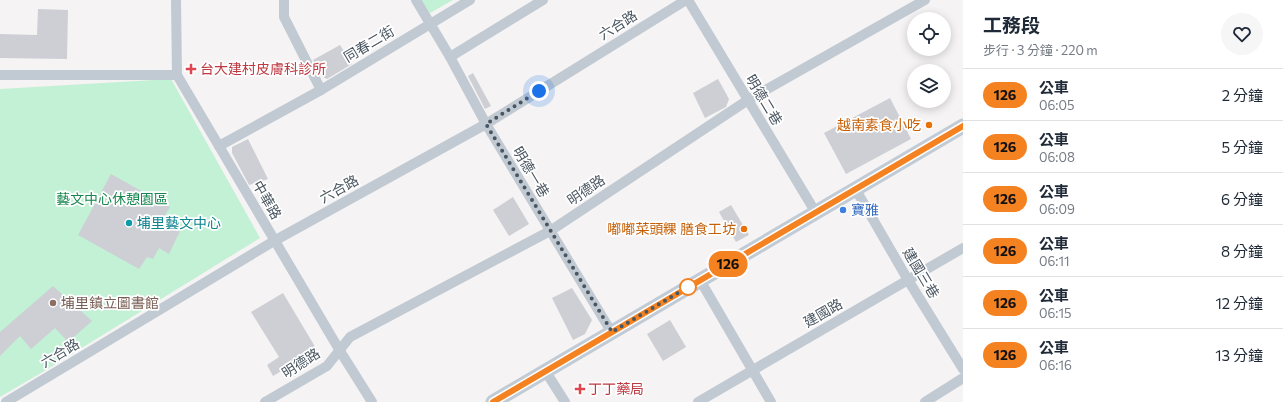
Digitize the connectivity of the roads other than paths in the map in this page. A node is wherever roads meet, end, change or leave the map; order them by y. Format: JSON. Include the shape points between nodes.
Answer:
{"nodes":[{"id":1,"x":176,"y":0,"type":"edge"},
{"id":2,"x":284,"y":0,"type":"edge"},
{"id":3,"x":416,"y":0,"type":"edge"},
{"id":4,"x":470,"y":0,"type":"edge"},
{"id":5,"x":543,"y":0,"type":"edge"},
{"id":6,"x":687,"y":0,"type":"edge"},
{"id":7,"x":925,"y":0,"type":"edge"},
{"id":8,"x":430,"y":24,"type":"junction"},
{"id":9,"x":450,"y":57,"type":"junction"},
{"id":10,"x":177,"y":74,"type":"junction"},
{"id":11,"x":0,"y":76,"type":"edge"},
{"id":12,"x":321,"y":90,"type":"junction"},
{"id":13,"x":748,"y":100,"type":"junction"},
{"id":14,"x":486,"y":124,"type":"junction"},
{"id":15,"x":963,"y":126,"type":"edge"},
{"id":16,"x":219,"y":146,"type":"junction"},
{"id":17,"x":856,"y":190,"type":"junction"},
{"id":18,"x":816,"y":213,"type":"junction"},
{"id":19,"x":550,"y":231,"type":"junction"},
{"id":20,"x":274,"y":241,"type":"junction"},
{"id":21,"x":963,"y":248,"type":"edge"},
{"id":22,"x":700,"y":280,"type":"junction"},
{"id":23,"x":908,"y":280,"type":"junction"},
{"id":24,"x":612,"y":332,"type":"junction"},
{"id":25,"x":340,"y":351,"type":"junction"},
{"id":26,"x":963,"y":369,"type":"edge"},
{"id":27,"x":752,"y":371,"type":"junction"},
{"id":28,"x":546,"y":372,"type":"junction"},
{"id":29,"x":963,"y":378,"type":"edge"},
{"id":30,"x":6,"y":402,"type":"edge"},
{"id":31,"x":265,"y":402,"type":"edge"},
{"id":32,"x":372,"y":402,"type":"edge"},
{"id":33,"x":493,"y":402,"type":"edge"},
{"id":34,"x":565,"y":402,"type":"edge"},
{"id":35,"x":698,"y":402,"type":"edge"},
{"id":36,"x":771,"y":402,"type":"edge"},
{"id":37,"x":924,"y":402,"type":"edge"}],
"edges":[{"from":1,"to":10,"type":"street","name":"中華路"},
{"from":2,"to":12,"type":"street","via":[[284,17]]},
{"from":3,"to":8,"type":"street","name":"明德一巷"},
{"from":4,"to":8,"type":"street","name":"同春二街"},
{"from":5,"to":9,"type":"street"},
{"from":6,"to":13,"type":"street","name":"明德二巷"},
{"from":6,"to":14,"type":"street","name":"六合路"},
{"from":7,"to":13,"type":"street","name":"明德路"},
{"from":8,"to":9,"type":"street","name":"明德一巷"},
{"from":8,"to":12,"type":"street","name":"同春二街"},
{"from":9,"to":14,"type":"street","name":"明德一巷"},
{"from":10,"to":11,"type":"street"},
{"from":10,"to":16,"type":"street","name":"中華路"},
{"from":12,"to":16,"type":"street","name":"同春二街"},
{"from":13,"to":18,"type":"street","name":"明德二巷"},
{"from":13,"to":19,"type":"street","name":"明德路"},
{"from":14,"to":19,"type":"street","name":"明德一巷"},
{"from":14,"to":20,"type":"street","name":"六合路"},
{"from":15,"to":17,"type":"street"},
{"from":16,"to":20,"type":"street","name":"中華路"},
{"from":17,"to":18,"type":"street"},
{"from":17,"to":23,"type":"street","name":"建國三巷"},
{"from":18,"to":22,"type":"street"},
{"from":19,"to":24,"type":"street","name":"明德一巷"},
{"from":19,"to":25,"type":"street","name":"明德路","via":[[350,337]]},
{"from":20,"to":25,"type":"street","name":"中華路"},
{"from":20,"to":30,"type":"street","name":"六合路"},
{"from":21,"to":23,"type":"street","name":"建國路"},
{"from":22,"to":24,"type":"street"},
{"from":22,"to":27,"type":"street"},
{"from":23,"to":26,"type":"street","name":"建國三巷"},
{"from":23,"to":27,"type":"street","name":"建國路"},
{"from":24,"to":28,"type":"street"},
{"from":25,"to":31,"type":"street","name":"明德路","via":[[327,366]]},
{"from":25,"to":32,"type":"street","name":"中華路"},
{"from":27,"to":35,"type":"street","name":"建國路"},
{"from":27,"to":36,"type":"street"},
{"from":28,"to":33,"type":"street"},
{"from":28,"to":34,"type":"street"},
{"from":29,"to":37,"type":"street"}]}
